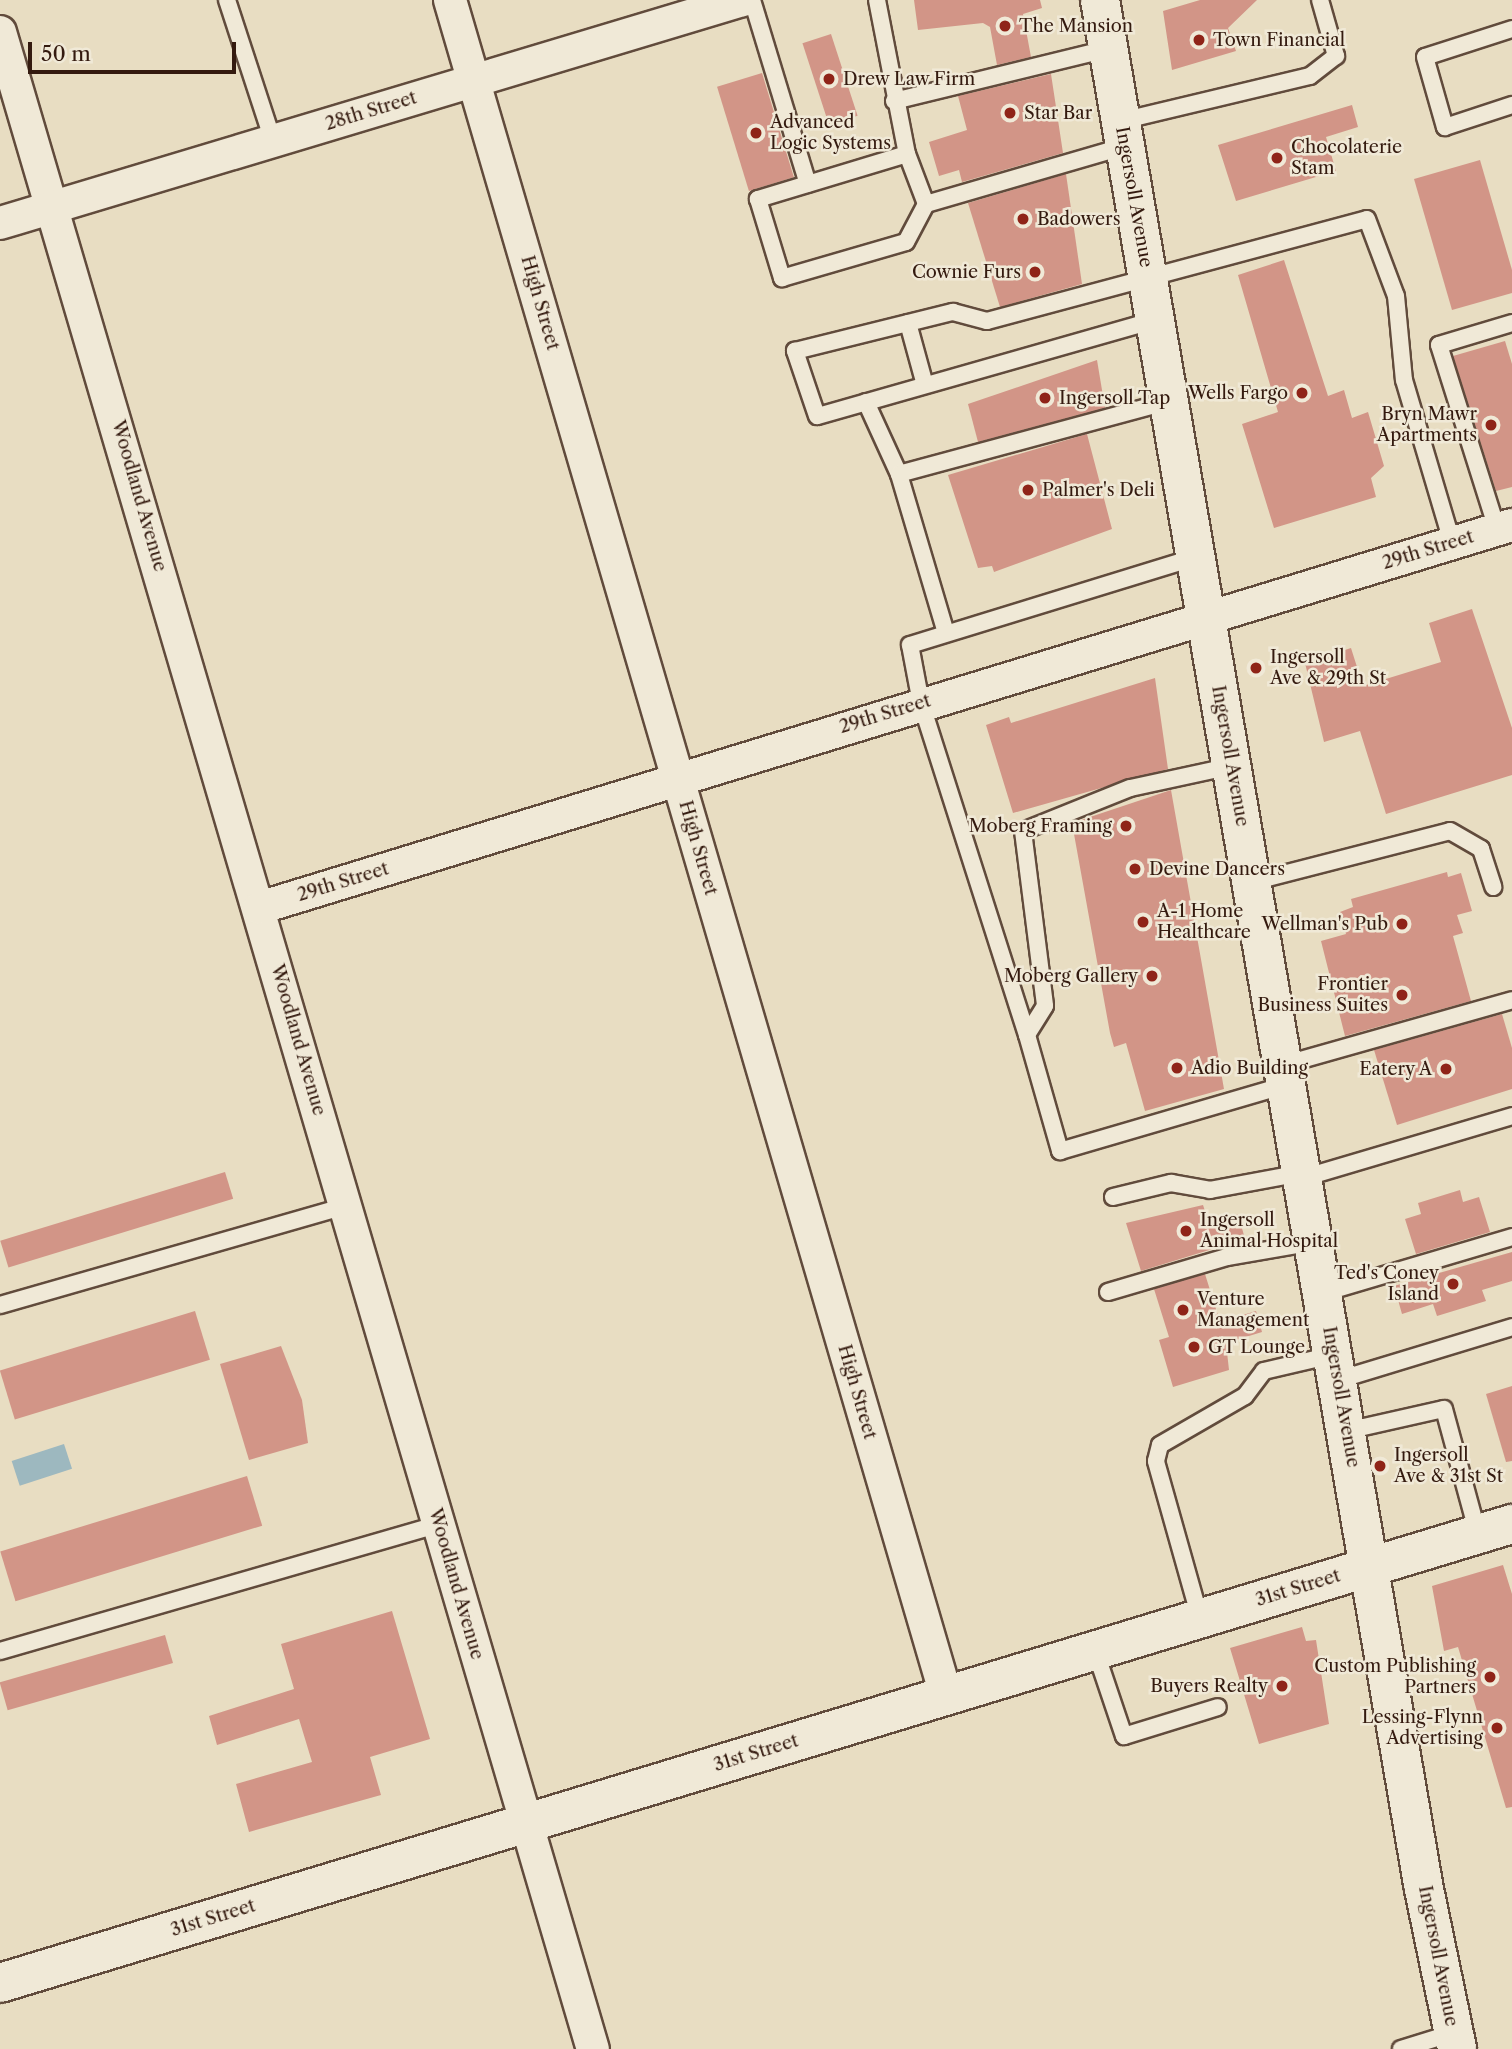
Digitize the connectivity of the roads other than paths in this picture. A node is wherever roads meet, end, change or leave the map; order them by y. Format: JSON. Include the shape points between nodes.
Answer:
{"nodes":[{"id":1,"x":227,"y":0,"type":"edge"},
{"id":2,"x":450,"y":0,"type":"edge"},
{"id":3,"x":743,"y":0,"type":"edge"},
{"id":4,"x":752,"y":0,"type":"edge"},
{"id":5,"x":877,"y":0,"type":"edge"},
{"id":6,"x":1100,"y":0,"type":"edge"},
{"id":7,"x":1320,"y":0,"type":"edge"},
{"id":8,"x":1512,"y":29,"type":"edge"},
{"id":9,"x":0,"y":32,"type":"edge"},
{"id":10,"x":1108,"y":49,"type":"junction"},
{"id":11,"x":475,"y":80,"type":"junction"},
{"id":12,"x":894,"y":101,"type":"junction"},
{"id":13,"x":1512,"y":105,"type":"edge"},
{"id":14,"x":1123,"y":134,"type":"junction"},
{"id":15,"x":273,"y":141,"type":"junction"},
{"id":16,"x":907,"y":153,"type":"junction"},
{"id":17,"x":808,"y":184,"type":"junction"},
{"id":18,"x":926,"y":204,"type":"junction"},
{"id":19,"x":54,"y":207,"type":"junction"},
{"id":20,"x":0,"y":223,"type":"edge"},
{"id":21,"x":1147,"y":278,"type":"junction"},
{"id":22,"x":1155,"y":320,"type":"junction"},
{"id":23,"x":908,"y":323,"type":"junction"},
{"id":24,"x":1512,"y":323,"type":"edge"},
{"id":25,"x":925,"y":386,"type":"junction"},
{"id":26,"x":1169,"y":401,"type":"junction"},
{"id":27,"x":866,"y":402,"type":"junction"},
{"id":28,"x":899,"y":474,"type":"junction"},
{"id":29,"x":1504,"y":527,"type":"edge"},
{"id":30,"x":1452,"y":542,"type":"junction"},
{"id":31,"x":1196,"y":557,"type":"junction"},
{"id":32,"x":1206,"y":617,"type":"junction"},
{"id":33,"x":946,"y":634,"type":"junction"},
{"id":34,"x":921,"y":703,"type":"junction"},
{"id":35,"x":1232,"y":766,"type":"junction"},
{"id":36,"x":678,"y":779,"type":"junction"},
{"id":37,"x":1252,"y":882,"type":"junction"},
{"id":38,"x":1493,"y":887,"type":"dead end"},
{"id":39,"x":259,"y":908,"type":"junction"},
{"id":40,"x":1512,"y":1000,"type":"edge"},
{"id":41,"x":1027,"y":1035,"type":"junction"},
{"id":42,"x":1285,"y":1075,"type":"junction"},
{"id":43,"x":1512,"y":1116,"type":"edge"},
{"id":44,"x":1303,"y":1176,"type":"junction"},
{"id":45,"x":1113,"y":1197,"type":"dead end"},
{"id":46,"x":346,"y":1206,"type":"junction"},
{"id":47,"x":1512,"y":1237,"type":"edge"},
{"id":48,"x":1314,"y":1242,"type":"junction"},
{"id":49,"x":1108,"y":1292,"type":"dead end"},
{"id":50,"x":1323,"y":1293,"type":"junction"},
{"id":51,"x":0,"y":1305,"type":"edge"},
{"id":52,"x":1512,"y":1327,"type":"edge"},
{"id":53,"x":1335,"y":1367,"type":"junction"},
{"id":54,"x":1346,"y":1431,"type":"junction"},
{"id":55,"x":439,"y":1524,"type":"junction"},
{"id":56,"x":1495,"y":1529,"type":"edge"},
{"id":57,"x":1370,"y":1567,"type":"junction"},
{"id":58,"x":1200,"y":1618,"type":"junction"},
{"id":59,"x":1095,"y":1650,"type":"junction"},
{"id":60,"x":0,"y":1651,"type":"edge"},
{"id":61,"x":946,"y":1696,"type":"junction"},
{"id":62,"x":1217,"y":1707,"type":"dead end"},
{"id":63,"x":526,"y":1823,"type":"junction"},
{"id":64,"x":0,"y":1983,"type":"edge"},
{"id":65,"x":1455,"y":2041,"type":"edge"},
{"id":66,"x":593,"y":2049,"type":"edge"},
{"id":67,"x":1401,"y":2049,"type":"edge"}],
"edges":[{"from":1,"to":15,"type":"lane"},
{"from":2,"to":11,"type":"street","name":"High Street"},
{"from":3,"to":11,"type":"street","name":"28th Street"},
{"from":4,"to":17,"type":"lane"},
{"from":5,"to":12,"type":"lane"},
{"from":6,"to":10,"type":"main road","name":"Ingersoll Avenue"},
{"from":7,"to":14,"type":"lane","via":[[1336,56],[1310,76]]},
{"from":8,"to":13,"type":"lane","via":[[1425,57],[1445,127]]},
{"from":9,"to":19,"type":"street","name":"Woodland Avenue"},
{"from":10,"to":12,"type":"lane"},
{"from":10,"to":14,"type":"main road","name":"Ingersoll Avenue"},
{"from":11,"to":15,"type":"street","name":"28th Street"},
{"from":11,"to":36,"type":"street","name":"High Street"},
{"from":12,"to":16,"type":"lane"},
{"from":14,"to":18,"type":"lane"},
{"from":14,"to":21,"type":"main road","name":"Ingersoll Avenue"},
{"from":15,"to":19,"type":"street","name":"28th Street"},
{"from":16,"to":17,"type":"lane"},
{"from":16,"to":18,"type":"lane"},
{"from":17,"to":18,"type":"lane","via":[[758,199],[782,278],[906,242]]},
{"from":19,"to":20,"type":"street","name":"28th Street"},
{"from":19,"to":39,"type":"street","name":"Woodland Avenue"},
{"from":21,"to":22,"type":"main road","name":"Ingersoll Avenue"},
{"from":21,"to":23,"type":"lane","via":[[987,321],[953,312]]},
{"from":21,"to":30,"type":"lane","via":[[1367,219],[1395,296],[1404,380]]},
{"from":22,"to":25,"type":"lane"},
{"from":22,"to":26,"type":"main road","name":"Ingersoll Avenue"},
{"from":23,"to":25,"type":"lane"},
{"from":23,"to":27,"type":"lane","via":[[795,351],[817,416]]},
{"from":24,"to":29,"type":"lane","via":[[1439,345]]},
{"from":25,"to":27,"type":"lane"},
{"from":26,"to":28,"type":"lane"},
{"from":26,"to":31,"type":"main road","name":"Ingersoll Avenue"},
{"from":27,"to":28,"type":"lane"},
{"from":28,"to":33,"type":"lane"},
{"from":29,"to":30,"type":"street","name":"29th Street"},
{"from":30,"to":32,"type":"street","name":"29th Street"},
{"from":31,"to":32,"type":"main road","name":"Ingersoll Avenue"},
{"from":31,"to":33,"type":"lane"},
{"from":32,"to":34,"type":"street","name":"29th Street"},
{"from":32,"to":35,"type":"main road","name":"Ingersoll Avenue"},
{"from":33,"to":34,"type":"lane","via":[[910,645]]},
{"from":34,"to":36,"type":"street","name":"29th Street"},
{"from":34,"to":41,"type":"lane"},
{"from":35,"to":37,"type":"main road","name":"Ingersoll Avenue"},
{"from":35,"to":41,"type":"lane","via":[[1130,788],[1023,831],[1045,1006]]},
{"from":36,"to":39,"type":"street","name":"29th Street"},
{"from":36,"to":61,"type":"street","name":"High Street"},
{"from":37,"to":38,"type":"lane","via":[[1450,831],[1481,849]]},
{"from":37,"to":42,"type":"main road","name":"Ingersoll Avenue"},
{"from":39,"to":46,"type":"street","name":"Woodland Avenue"},
{"from":40,"to":42,"type":"lane"},
{"from":41,"to":42,"type":"lane","via":[[1060,1151]]},
{"from":42,"to":44,"type":"main road","name":"Ingersoll Avenue"},
{"from":43,"to":44,"type":"lane"},
{"from":44,"to":45,"type":"lane","via":[[1210,1190],[1171,1183]]},
{"from":44,"to":48,"type":"main road","name":"Ingersoll Avenue"},
{"from":46,"to":51,"type":"lane"},
{"from":46,"to":55,"type":"street","name":"Woodland Avenue"},
{"from":47,"to":50,"type":"lane"},
{"from":48,"to":49,"type":"lane","via":[[1227,1257]]},
{"from":48,"to":50,"type":"main road","name":"Ingersoll Avenue"},
{"from":50,"to":53,"type":"main road","name":"Ingersoll Avenue"},
{"from":52,"to":53,"type":"lane"},
{"from":53,"to":54,"type":"main road","name":"Ingersoll Avenue"},
{"from":53,"to":58,"type":"lane","via":[[1264,1371],[1245,1396],[1160,1445],[1156,1461]]},
{"from":54,"to":56,"type":"lane","via":[[1444,1409]]},
{"from":54,"to":57,"type":"main road","name":"Ingersoll Avenue"},
{"from":55,"to":60,"type":"lane"},
{"from":55,"to":63,"type":"street","name":"Woodland Avenue"},
{"from":56,"to":57,"type":"main road","name":"31st Street"},
{"from":57,"to":58,"type":"main road","name":"31st Street"},
{"from":57,"to":65,"type":"main road","name":"Ingersoll Avenue"},
{"from":58,"to":59,"type":"main road","name":"31st Street"},
{"from":59,"to":61,"type":"main road","name":"31st Street"},
{"from":59,"to":62,"type":"lane","via":[[1124,1736]]},
{"from":61,"to":63,"type":"main road","name":"31st Street"},
{"from":63,"to":64,"type":"main road","name":"31st Street"},
{"from":63,"to":66,"type":"street","name":"Woodland Avenue"},
{"from":65,"to":67,"type":"lane"}]}
